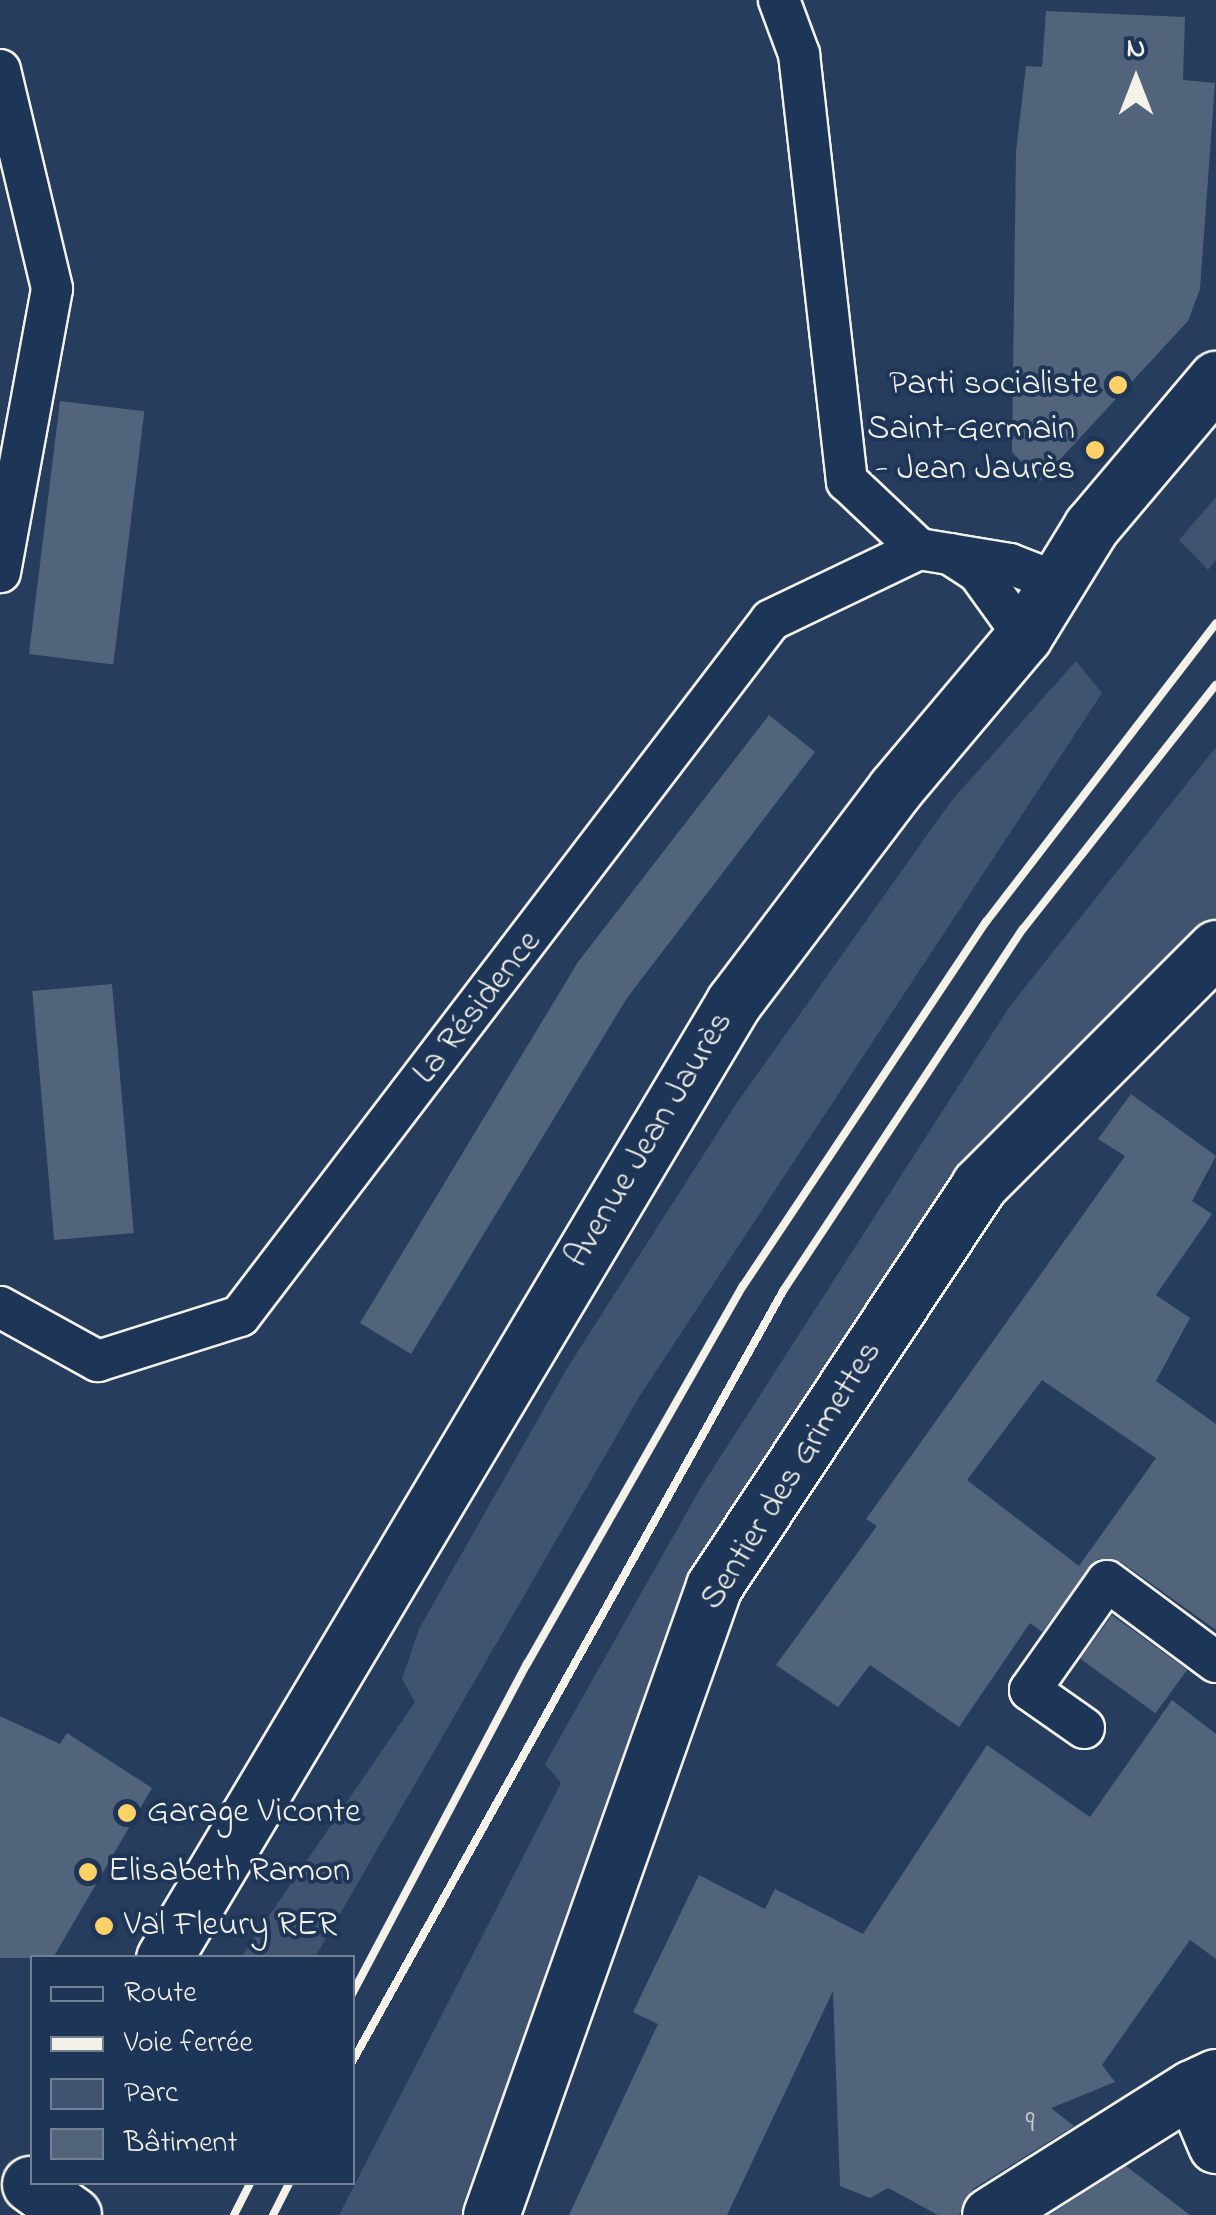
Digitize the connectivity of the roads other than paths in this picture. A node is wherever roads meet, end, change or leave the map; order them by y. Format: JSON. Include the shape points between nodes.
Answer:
{"nodes":[{"id":1,"x":779,"y":0,"type":"edge"},
{"id":2,"x":0,"y":70,"type":"edge"},
{"id":3,"x":1216,"y":379,"type":"edge"},
{"id":4,"x":931,"y":549,"type":"junction"},
{"id":5,"x":0,"y":572,"type":"edge"},
{"id":6,"x":1056,"y":582,"type":"junction"},
{"id":7,"x":1024,"y":636,"type":"junction"},
{"id":8,"x":1216,"y":948,"type":"edge"},
{"id":9,"x":0,"y":1307,"type":"edge"},
{"id":10,"x":1216,"y":1662,"type":"edge"},
{"id":11,"x":1084,"y":1728,"type":"dead end"},
{"id":12,"x":166,"y":1955,"type":"edge"},
{"id":13,"x":1204,"y":2082,"type":"edge"},
{"id":14,"x":1216,"y":2146,"type":"edge"},
{"id":15,"x":21,"y":2188,"type":"edge"},
{"id":16,"x":73,"y":2215,"type":"edge"},
{"id":17,"x":490,"y":2215,"type":"edge"},
{"id":18,"x":990,"y":2215,"type":"edge"}],
"edges":[{"from":1,"to":4,"type":"lane","via":[[800,54],[847,482]]},
{"from":2,"to":5,"type":"lane","via":[[52,288]]},
{"from":3,"to":6,"type":"street","name":"Avenue Jean Jaurès","via":[[1136,470]]},
{"from":4,"to":6,"type":"lane"},
{"from":4,"to":7,"type":"lane","via":[[978,572]]},
{"from":4,"to":9,"type":"lane","name":"La Résidence","via":[[772,620],[240,1316],[98,1361]]},
{"from":6,"to":7,"type":"street","name":"Avenue Jean Jaurès"},
{"from":7,"to":12,"type":"street","name":"Avenue Jean Jaurès","via":[[895,789],[734,1002]]},
{"from":8,"to":17,"type":"street","name":"Sentier des Grimettes","via":[[980,1186],[714,1586]]},
{"from":10,"to":11,"type":"lane","via":[[1108,1581],[1030,1690]]},
{"from":13,"to":14,"type":"street"},
{"from":13,"to":18,"type":"street"},
{"from":15,"to":16,"type":"street"}]}
